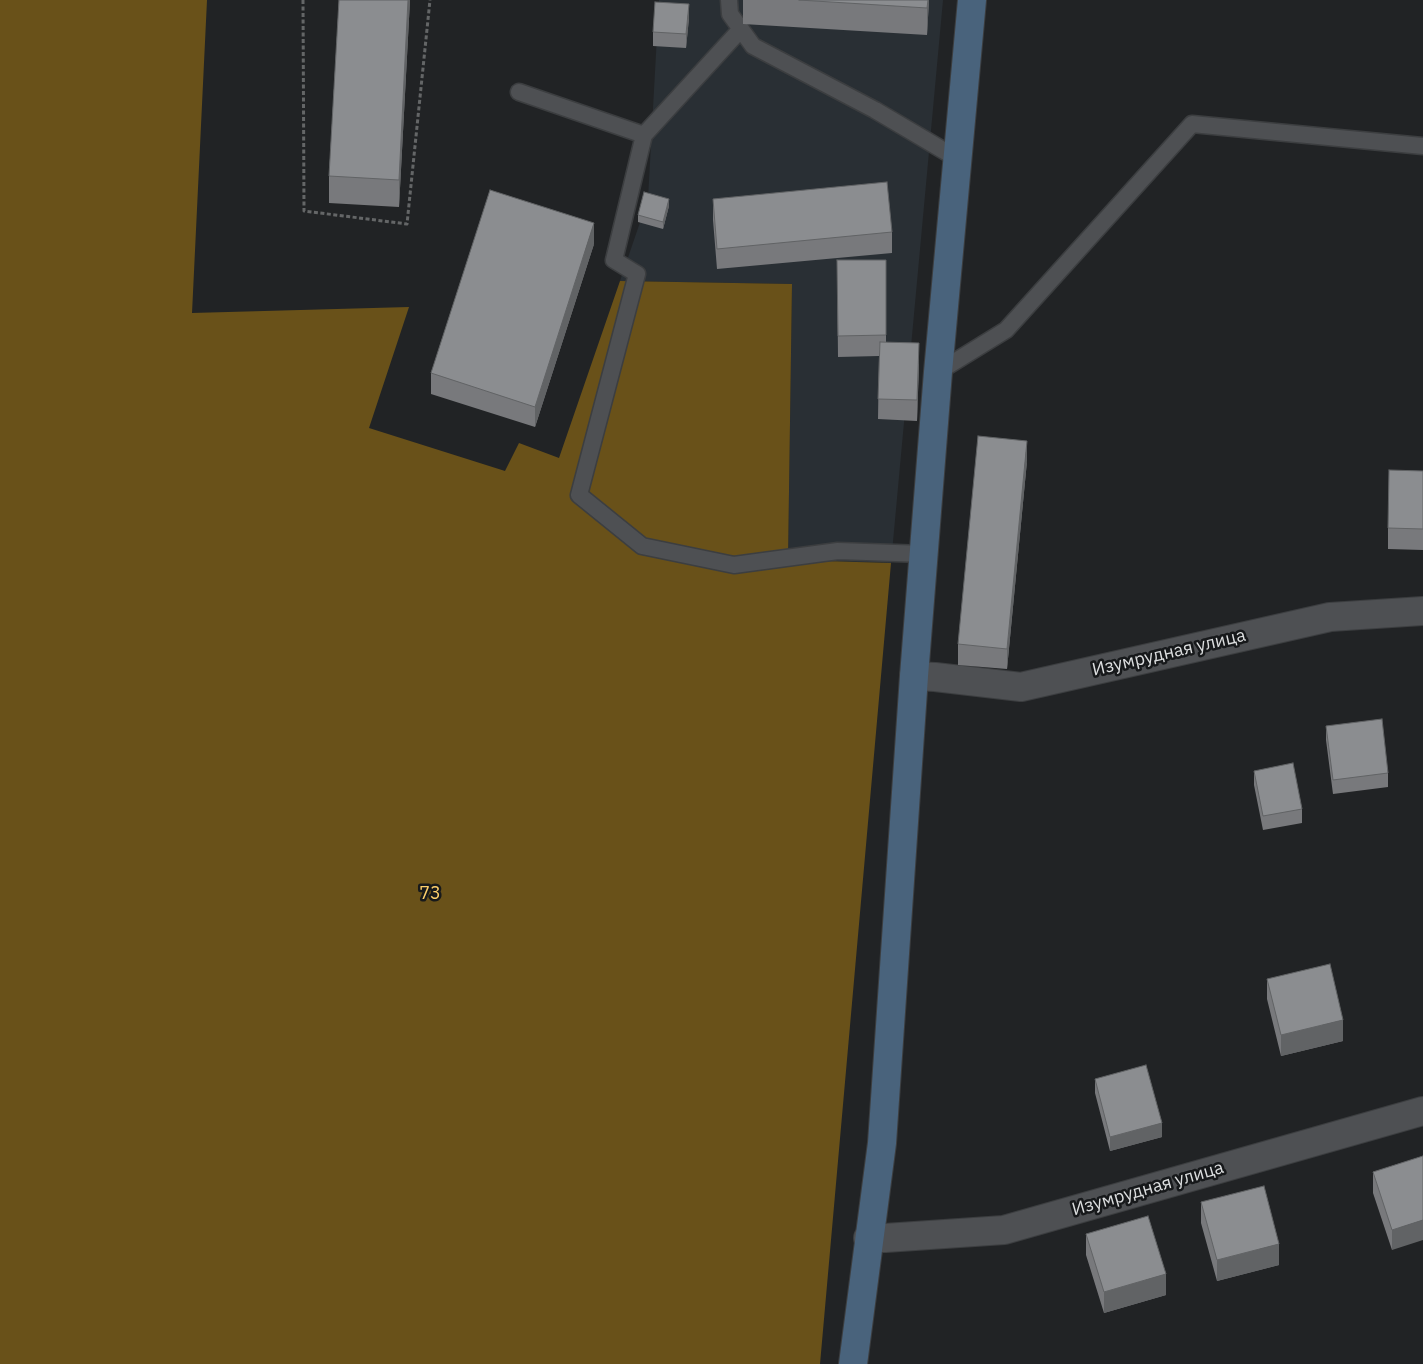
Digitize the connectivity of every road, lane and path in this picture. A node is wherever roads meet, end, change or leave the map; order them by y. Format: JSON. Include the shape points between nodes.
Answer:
{"nodes":[{"id":1,"x":303,"y":0,"type":"edge"},
{"id":2,"x":430,"y":0,"type":"edge"},
{"id":3,"x":729,"y":0,"type":"edge"},
{"id":4,"x":972,"y":0,"type":"edge"},
{"id":5,"x":741,"y":29,"type":"junction"},
{"id":6,"x":519,"y":92,"type":"dead end"},
{"id":7,"x":644,"y":135,"type":"junction"},
{"id":8,"x":1423,"y":146,"type":"edge"},
{"id":9,"x":958,"y":159,"type":"junction"},
{"id":10,"x":938,"y":372,"type":"junction"},
{"id":11,"x":924,"y":554,"type":"junction"},
{"id":12,"x":1423,"y":611,"type":"edge"},
{"id":13,"x":914,"y":676,"type":"junction"},
{"id":14,"x":1423,"y":1111,"type":"edge"},
{"id":15,"x":868,"y":1238,"type":"junction"},
{"id":16,"x":853,"y":1364,"type":"edge"}],
"edges":[{"from":1,"to":2,"type":"path","via":[[304,211],[407,224]]},
{"from":3,"to":5,"type":"lane","via":[[730,14]]},
{"from":4,"to":9,"type":"street"},
{"from":5,"to":7,"type":"lane"},
{"from":5,"to":9,"type":"lane","via":[[753,46],[875,110]]},
{"from":6,"to":7,"type":"lane"},
{"from":7,"to":11,"type":"lane","via":[[614,260],[637,274],[579,496],[642,546],[734,565],[838,551]]},
{"from":8,"to":10,"type":"lane","via":[[1192,124],[1006,330]]},
{"from":9,"to":10,"type":"street"},
{"from":10,"to":11,"type":"street"},
{"from":11,"to":13,"type":"street"},
{"from":12,"to":13,"type":"street","name":"Изумрудная улица","via":[[1330,617],[1021,687]]},
{"from":13,"to":15,"type":"street","via":[[882,1142]]},
{"from":14,"to":15,"type":"street","name":"Изумрудная улица","via":[[1004,1230]]},
{"from":15,"to":16,"type":"street"}]}
